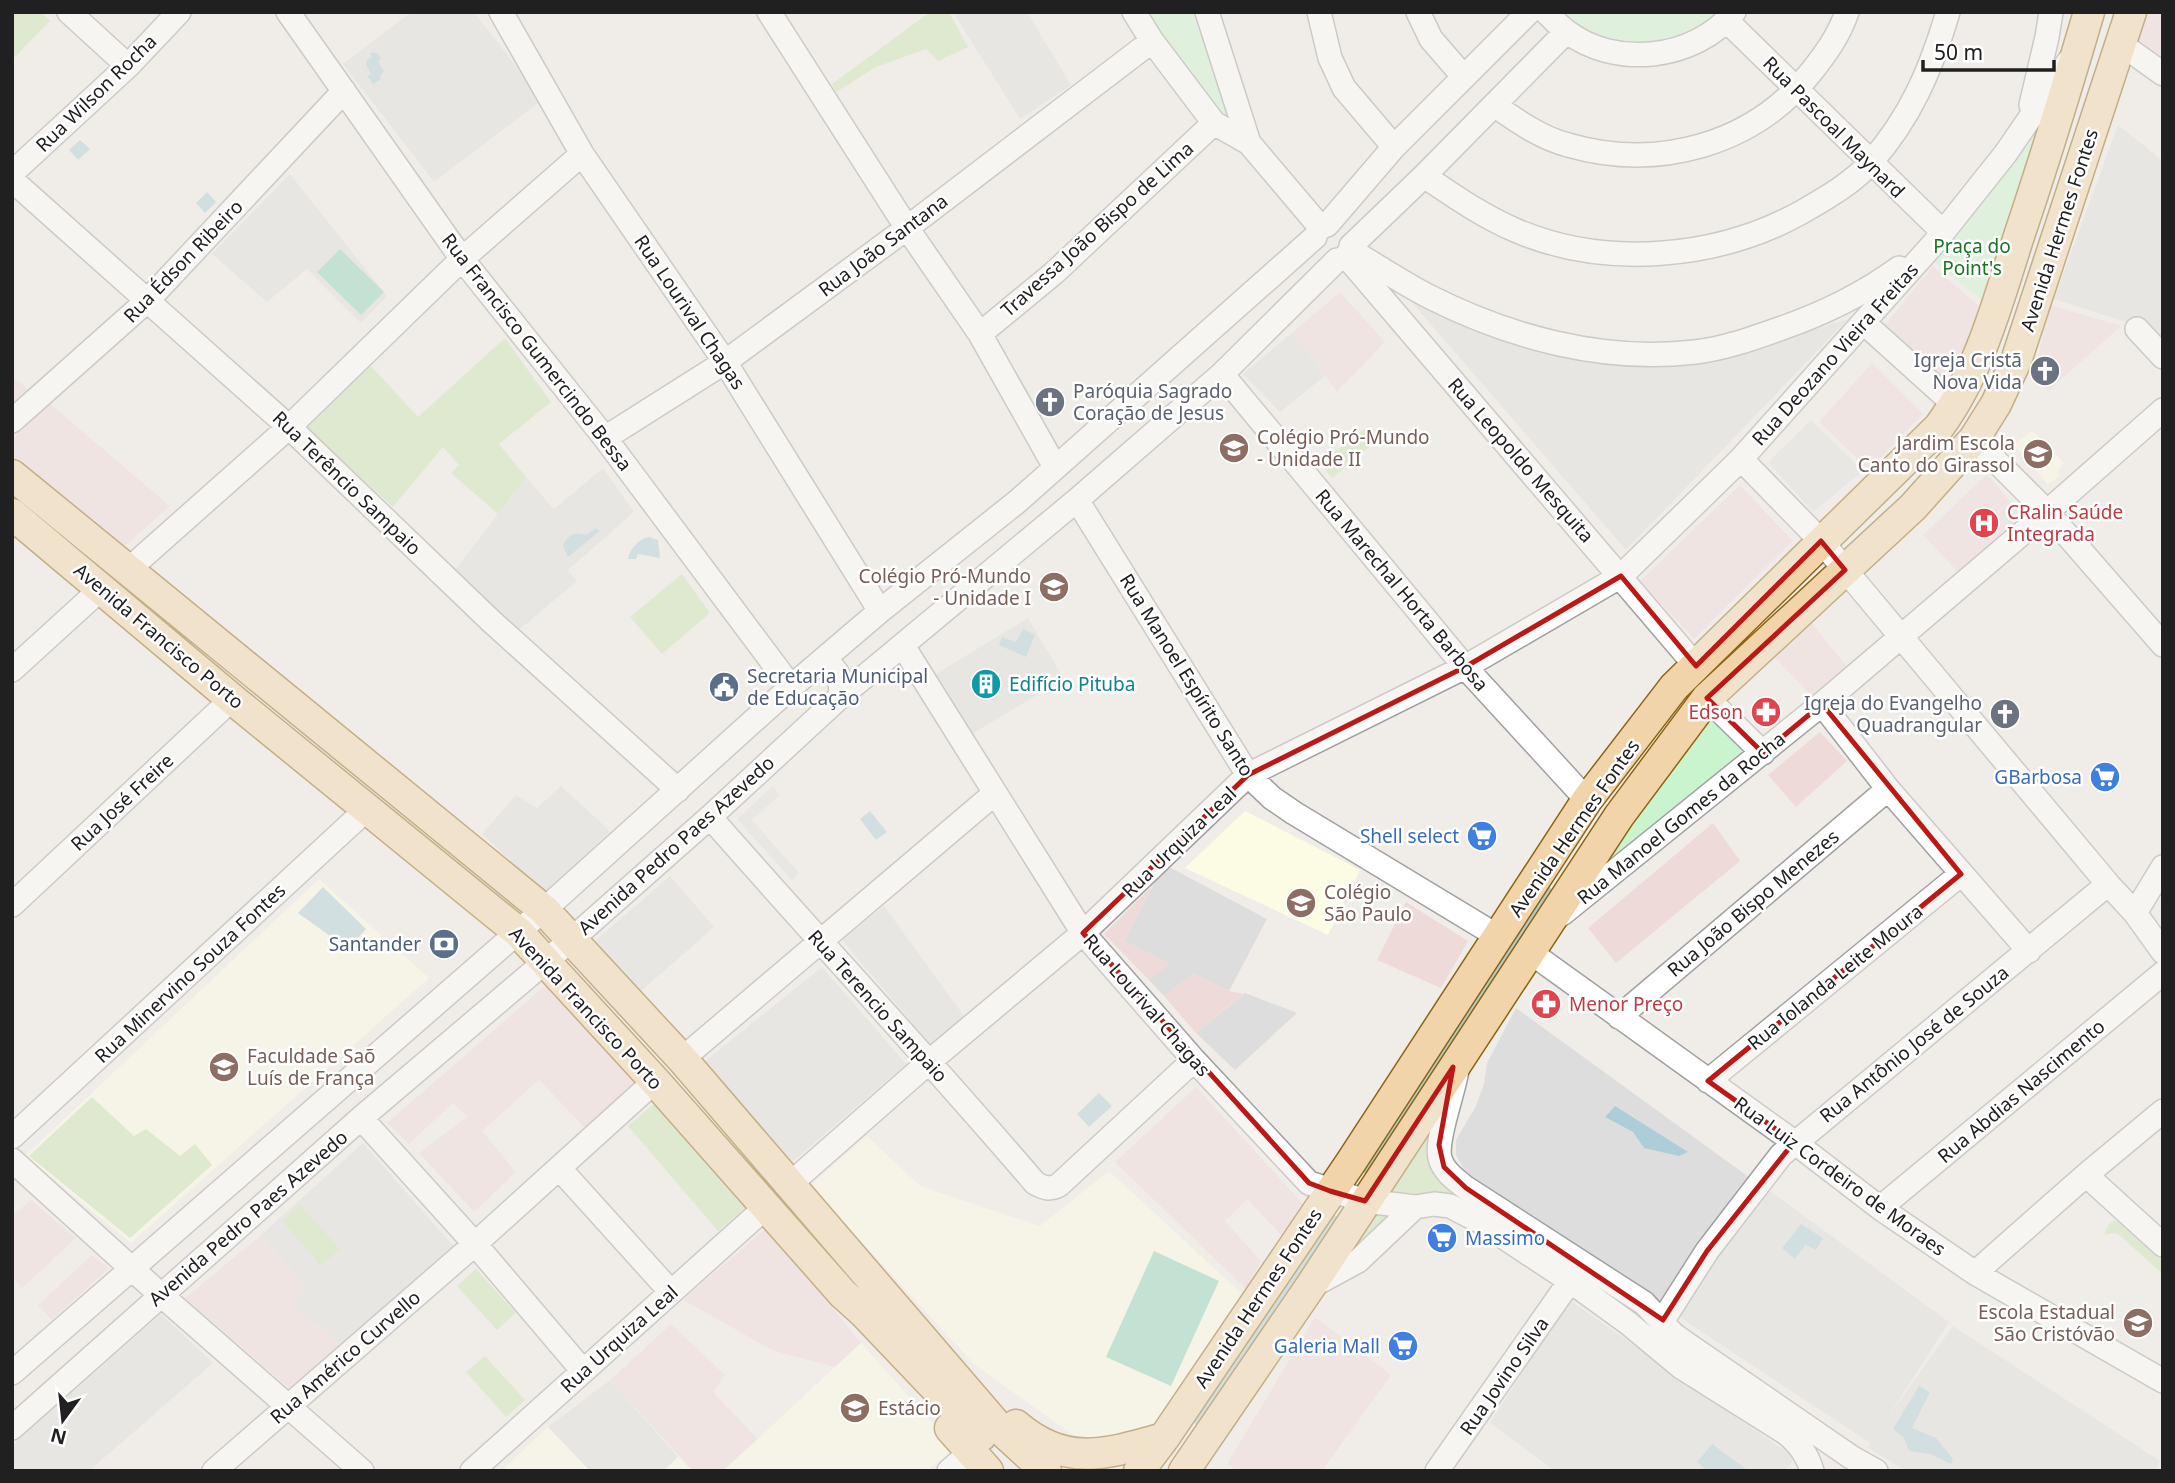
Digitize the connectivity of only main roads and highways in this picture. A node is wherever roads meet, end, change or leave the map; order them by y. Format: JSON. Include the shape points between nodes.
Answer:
{"nodes":[{"id":1,"x":2089,"y":12,"type":"edge"},
{"id":2,"x":2131,"y":12,"type":"edge"},
{"id":3,"x":12,"y":475,"type":"edge"},
{"id":4,"x":12,"y":514,"type":"edge"},
{"id":5,"x":841,"y":1246,"type":"junction"},
{"id":6,"x":863,"y":1300,"type":"junction"},
{"id":7,"x":1164,"y":1438,"type":"junction"},
{"id":8,"x":980,"y":1461,"type":"edge"},
{"id":9,"x":1089,"y":1463,"type":"edge"},
{"id":10,"x":1190,"y":1467,"type":"edge"},
{"id":11,"x":1016,"y":1471,"type":"edge"},
{"id":12,"x":1046,"y":1471,"type":"edge"},
{"id":13,"x":1139,"y":1471,"type":"edge"}],
"edges":[{"from":1,"to":7,"type":"main road","name":"Avenida Hermes Fontes","via":[[1998,303],[1955,405],[1939,427],[1674,687],[1587,800]]},
{"from":2,"to":10,"type":"main road","name":"Avenida Hermes Fontes","via":[[2016,360],[1974,439],[1913,507],[1707,698],[1619,816]]},
{"from":3,"to":5,"type":"main road","name":"Avenida Francisco Porto","via":[[544,910],[681,1059]]},
{"from":4,"to":6,"type":"main road","name":"Avenida Francisco Porto","via":[[518,932],[766,1207]]},
{"from":5,"to":6,"type":"main road","name":"Avenida Francisco Porto"},
{"from":5,"to":9,"type":"main road","via":[[901,1295],[1018,1426],[1036,1440]]},
{"from":6,"to":8,"type":"main road","via":[[892,1363]]},
{"from":6,"to":11,"type":"main road","name":"Avenida Francisco Porto"},
{"from":6,"to":12,"type":"main road"},
{"from":7,"to":9,"type":"main road"},
{"from":7,"to":13,"type":"main road","name":"Avenida Hermes Fontes"}]}
